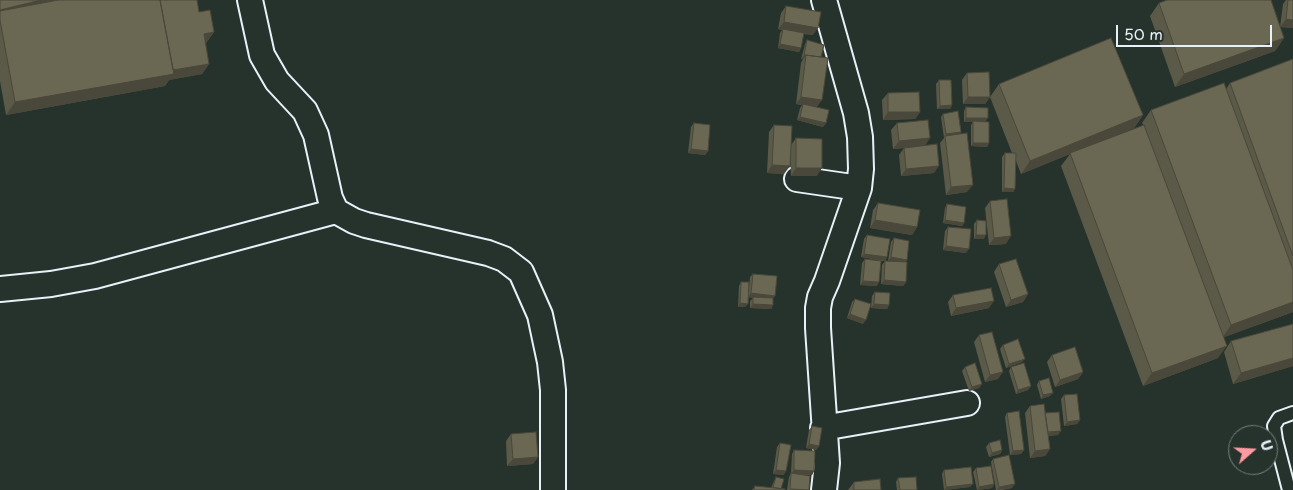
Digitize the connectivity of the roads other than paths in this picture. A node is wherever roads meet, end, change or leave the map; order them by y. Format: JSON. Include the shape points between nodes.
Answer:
{"nodes":[{"id":1,"x":250,"y":0,"type":"edge"},
{"id":2,"x":824,"y":0,"type":"edge"},
{"id":3,"x":797,"y":179,"type":"edge"},
{"id":4,"x":858,"y":188,"type":"junction"},
{"id":5,"x":336,"y":211,"type":"junction"},
{"id":6,"x":0,"y":289,"type":"edge"},
{"id":7,"x":966,"y":403,"type":"dead end"},
{"id":8,"x":1293,"y":413,"type":"edge"},
{"id":9,"x":824,"y":428,"type":"junction"},
{"id":10,"x":553,"y":490,"type":"edge"},
{"id":11,"x":824,"y":490,"type":"edge"},
{"id":12,"x":1289,"y":490,"type":"edge"}],
"edges":[{"from":1,"to":5,"type":"street","via":[[262,55],[277,80],[305,111],[316,135]]},
{"from":2,"to":4,"type":"street","via":[[860,137]]},
{"from":3,"to":4,"type":"street"},
{"from":4,"to":9,"type":"street","via":[[818,308]]},
{"from":5,"to":6,"type":"street","via":[[95,276]]},
{"from":5,"to":10,"type":"street","via":[[366,225],[488,253],[504,259],[521,272],[540,315],[550,362]]},
{"from":7,"to":9,"type":"street"},
{"from":8,"to":12,"type":"lane","via":[[1278,418],[1274,426]]},
{"from":9,"to":11,"type":"street"}]}
